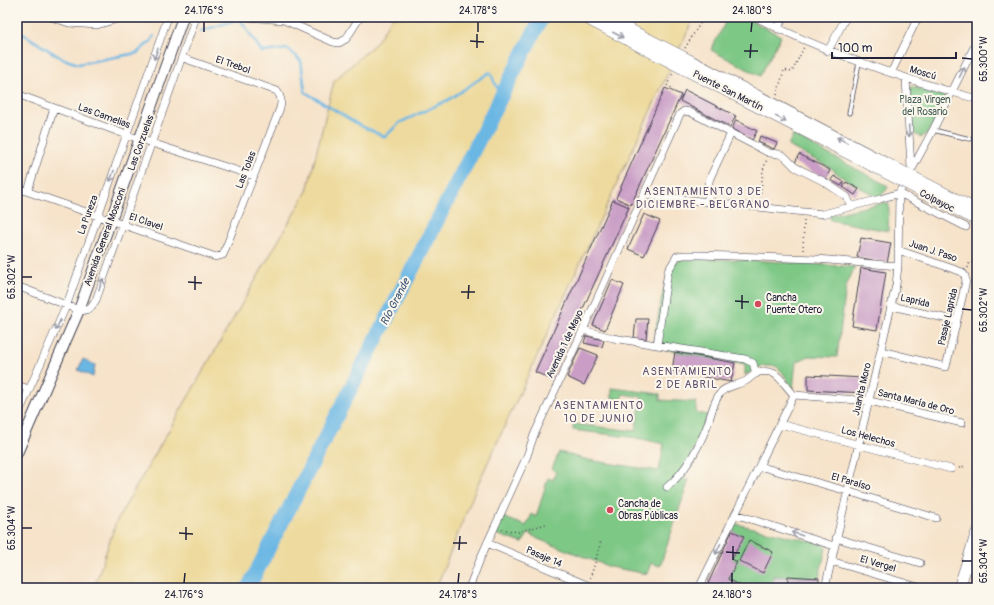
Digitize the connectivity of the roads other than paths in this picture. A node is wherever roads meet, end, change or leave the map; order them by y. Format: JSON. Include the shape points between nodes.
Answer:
{"nodes":[{"id":1,"x":50,"y":17,"type":"edge"},
{"id":2,"x":124,"y":17,"type":"edge"},
{"id":3,"x":168,"y":17,"type":"edge"},
{"id":4,"x":183,"y":17,"type":"edge"},
{"id":5,"x":196,"y":17,"type":"edge"},
{"id":6,"x":247,"y":17,"type":"edge"},
{"id":7,"x":360,"y":17,"type":"edge"},
{"id":8,"x":584,"y":17,"type":"edge"},
{"id":9,"x":605,"y":17,"type":"edge"},
{"id":10,"x":755,"y":17,"type":"edge"},
{"id":11,"x":783,"y":17,"type":"edge"},
{"id":12,"x":846,"y":17,"type":"edge"},
{"id":13,"x":918,"y":17,"type":"edge"},
{"id":14,"x":284,"y":19,"type":"edge"},
{"id":15,"x":70,"y":20,"type":"edge"},
{"id":16,"x":778,"y":29,"type":"junction"},
{"id":17,"x":977,"y":41,"type":"edge"},
{"id":18,"x":828,"y":51,"type":"junction"},
{"id":19,"x":183,"y":58,"type":"junction"},
{"id":20,"x":685,"y":60,"type":"junction"},
{"id":21,"x":859,"y":63,"type":"junction"},
{"id":22,"x":891,"y":73,"type":"junction"},
{"id":23,"x":906,"y":78,"type":"junction"},
{"id":24,"x":277,"y":92,"type":"joint"},
{"id":25,"x":952,"y":92,"type":"junction"},
{"id":26,"x":17,"y":94,"type":"edge"},
{"id":27,"x":977,"y":99,"type":"edge"},
{"id":28,"x":54,"y":108,"type":"junction"},
{"id":29,"x":849,"y":113,"type":"dead end"},
{"id":30,"x":933,"y":130,"type":"junction"},
{"id":31,"x":730,"y":133,"type":"junction"},
{"id":32,"x":127,"y":135,"type":"junction"},
{"id":33,"x":141,"y":139,"type":"junction"},
{"id":34,"x":970,"y":139,"type":"dead end"},
{"id":35,"x":152,"y":143,"type":"junction"},
{"id":36,"x":874,"y":162,"type":"junction"},
{"id":37,"x":911,"y":168,"type":"junction"},
{"id":38,"x":254,"y":176,"type":"junction"},
{"id":39,"x":17,"y":188,"type":"edge"},
{"id":40,"x":28,"y":191,"type":"junction"},
{"id":41,"x":899,"y":193,"type":"junction"},
{"id":42,"x":644,"y":195,"type":"junction"},
{"id":43,"x":708,"y":202,"type":"junction"},
{"id":44,"x":851,"y":206,"type":"junction"},
{"id":45,"x":977,"y":210,"type":"edge"},
{"id":46,"x":98,"y":216,"type":"junction"},
{"id":47,"x":112,"y":220,"type":"junction"},
{"id":48,"x":977,"y":220,"type":"edge"},
{"id":49,"x":123,"y":224,"type":"junction"},
{"id":50,"x":966,"y":227,"type":"dead end"},
{"id":51,"x":898,"y":250,"type":"junction"},
{"id":52,"x":223,"y":255,"type":"joint"},
{"id":53,"x":898,"y":266,"type":"junction"},
{"id":54,"x":965,"y":271,"type":"joint"},
{"id":55,"x":17,"y":286,"type":"edge"},
{"id":56,"x":67,"y":304,"type":"junction"},
{"id":57,"x":892,"y":306,"type":"junction"},
{"id":58,"x":79,"y":310,"type":"junction"},
{"id":59,"x":957,"y":321,"type":"junction"},
{"id":60,"x":584,"y":330,"type":"junction"},
{"id":61,"x":657,"y":345,"type":"junction"},
{"id":62,"x":881,"y":351,"type":"junction"},
{"id":63,"x":756,"y":374,"type":"junction"},
{"id":64,"x":17,"y":385,"type":"edge"},
{"id":65,"x":29,"y":389,"type":"junction"},
{"id":66,"x":794,"y":395,"type":"junction"},
{"id":67,"x":870,"y":400,"type":"junction"},
{"id":68,"x":17,"y":417,"type":"edge"},
{"id":69,"x":962,"y":423,"type":"dead end"},
{"id":70,"x":780,"y":424,"type":"junction"},
{"id":71,"x":859,"y":445,"type":"junction"},
{"id":72,"x":17,"y":453,"type":"edge"},
{"id":73,"x":759,"y":466,"type":"junction"},
{"id":74,"x":951,"y":469,"type":"dead end"},
{"id":75,"x":668,"y":487,"type":"dead end"},
{"id":76,"x":847,"y":491,"type":"junction"},
{"id":77,"x":735,"y":514,"type":"junction"},
{"id":78,"x":936,"y":518,"type":"dead end"},
{"id":79,"x":977,"y":532,"type":"edge"},
{"id":80,"x":836,"y":538,"type":"junction"},
{"id":81,"x":487,"y":543,"type":"junction"},
{"id":82,"x":834,"y":546,"type":"junction"},
{"id":83,"x":831,"y":561,"type":"junction"},
{"id":84,"x":920,"y":562,"type":"dead end"},
{"id":85,"x":918,"y":587,"type":"dead end"},
{"id":86,"x":468,"y":588,"type":"edge"},
{"id":87,"x":594,"y":588,"type":"edge"},
{"id":88,"x":699,"y":588,"type":"edge"},
{"id":89,"x":825,"y":588,"type":"edge"},
{"id":90,"x":959,"y":588,"type":"edge"}],
"edges":[{"from":1,"to":15,"type":"street"},
{"from":2,"to":15,"type":"street","via":[[97,25]]},
{"from":3,"to":32,"type":"street","name":"La Pureza","one_way":true},
{"from":4,"to":33,"type":"main road","name":"Avenida General Mosconi"},
{"from":5,"to":19,"type":"street","name":"Las Corzuelas"},
{"from":6,"to":14,"type":"street"},
{"from":7,"to":14,"type":"street","via":[[346,39],[339,42],[333,42]]},
{"from":8,"to":20,"type":"main road","name":"Puente San Martín","one_way":true,"bridge":true},
{"from":9,"to":20,"type":"main road","name":"Puente San Martín","bridge":true},
{"from":10,"to":16,"type":"street","name":"Moscú"},
{"from":11,"to":16,"type":"street"},
{"from":12,"to":18,"type":"street"},
{"from":13,"to":22,"type":"street"},
{"from":16,"to":18,"type":"street","name":"Moscú"},
{"from":25,"to":17,"type":"street","one_way":true},
{"from":18,"to":21,"type":"street","name":"Moscú"},
{"from":19,"to":24,"type":"street","name":"El Trebol"},
{"from":19,"to":35,"type":"street","name":"Las Corzuelas"},
{"from":20,"to":36,"type":"main road","name":"Puente San Martín","one_way":true},
{"from":36,"to":20,"type":"main road","name":"Puente San Martín","one_way":true,"via":[[774,105]]},
{"from":21,"to":22,"type":"street","name":"Moscú"},
{"from":21,"to":29,"type":"lane"},
{"from":22,"to":23,"type":"street","name":"Moscú"},
{"from":23,"to":25,"type":"street","name":"Moscú"},
{"from":23,"to":37,"type":"street","one_way":true},
{"from":24,"to":38,"type":"street","name":"Las Tolas","via":[[282,103]]},
{"from":25,"to":27,"type":"street","name":"Moscú"},
{"from":25,"to":30,"type":"street"},
{"from":26,"to":28,"type":"street","name":"Las Camelias"},
{"from":28,"to":32,"type":"street","name":"Las Camelias"},
{"from":28,"to":40,"type":"street"},
{"from":30,"to":34,"type":"lane"},
{"from":30,"to":37,"type":"street"},
{"from":31,"to":42,"type":"street","name":"Avenida 1 de Mayo","via":[[684,111],[680,114],[662,150]]},
{"from":31,"to":43,"type":"street","via":[[710,178]]},
{"from":31,"to":44,"type":"street","via":[[769,153],[785,157],[795,167],[846,197]]},
{"from":32,"to":33,"type":"street","name":"Las Camelias"},
{"from":32,"to":46,"type":"street","name":"La Pureza","one_way":true},
{"from":33,"to":35,"type":"street","name":"Las Camelias"},
{"from":33,"to":47,"type":"main road","name":"Avenida General Mosconi"},
{"from":35,"to":38,"type":"street","name":"Las Camelias"},
{"from":35,"to":49,"type":"street","name":"Las Corzuelas"},
{"from":36,"to":45,"type":"main road","bridge":true},
{"from":36,"to":48,"type":"main road","bridge":true},
{"from":37,"to":41,"type":"street"},
{"from":38,"to":52,"type":"street","name":"Las Tolas"},
{"from":39,"to":40,"type":"street","name":"El Clavel"},
{"from":40,"to":46,"type":"street","name":"El Clavel"},
{"from":41,"to":44,"type":"street"},
{"from":41,"to":50,"type":"street","name":"Colpayoc"},
{"from":41,"to":51,"type":"street","name":"Juanita Moro"},
{"from":42,"to":43,"type":"street"},
{"from":42,"to":60,"type":"street","name":"Avenida 1 de Mayo"},
{"from":43,"to":44,"type":"street","via":[[823,214]]},
{"from":46,"to":47,"type":"street","name":"El Clavel"},
{"from":46,"to":56,"type":"street","name":"La Pureza"},
{"from":47,"to":49,"type":"street","name":"El Clavel"},
{"from":47,"to":58,"type":"main road","name":"Avenida General Mosconi"},
{"from":49,"to":52,"type":"street","name":"El Clavel","via":[[216,257]]},
{"from":58,"to":49,"type":"street","name":"Las Corzuelas","one_way":true,"via":[[91,308],[96,300]]},
{"from":51,"to":53,"type":"street","name":"Juanita Moro"},
{"from":51,"to":54,"type":"street","name":"Juan J. Paso"},
{"from":53,"to":57,"type":"street","name":"Juanita Moro"},
{"from":53,"to":61,"type":"street","via":[[803,258],[700,254],[677,256],[668,271]]},
{"from":54,"to":59,"type":"street","name":"Pasaje Laprida","via":[[966,281]]},
{"from":55,"to":56,"type":"street"},
{"from":56,"to":58,"type":"street"},
{"from":56,"to":65,"type":"street","name":"La Pureza","one_way":true},
{"from":57,"to":59,"type":"street","name":"Laprida"},
{"from":57,"to":62,"type":"street","name":"Juanita Moro"},
{"from":58,"to":72,"type":"main road","name":"Avenida General Mosconi"},
{"from":59,"to":62,"type":"street","name":"Pasaje Laprida","via":[[946,367]]},
{"from":60,"to":61,"type":"street"},
{"from":60,"to":81,"type":"street","name":"Avenida 1 de Mayo"},
{"from":61,"to":63,"type":"street","via":[[744,359],[753,363]]},
{"from":62,"to":67,"type":"street","name":"Juanita Moro"},
{"from":63,"to":66,"type":"street","via":[[771,372],[778,376]]},
{"from":63,"to":75,"type":"street","via":[[747,381],[721,392],[695,451]]},
{"from":64,"to":65,"type":"street"},
{"from":65,"to":68,"type":"street","name":"La Pureza"},
{"from":66,"to":67,"type":"street","name":"Santa María de Oro"},
{"from":66,"to":70,"type":"street"},
{"from":67,"to":69,"type":"street","name":"Santa María de Oro"},
{"from":67,"to":71,"type":"street","name":"Juanita Moro"},
{"from":70,"to":71,"type":"street","name":"Los Helechos"},
{"from":70,"to":73,"type":"street"},
{"from":71,"to":74,"type":"street","name":"Los Helechos"},
{"from":71,"to":76,"type":"street","name":"Juanita Moro"},
{"from":73,"to":76,"type":"street","name":"El Paraíso"},
{"from":73,"to":77,"type":"street"},
{"from":76,"to":78,"type":"street","name":"El Paraíso"},
{"from":76,"to":80,"type":"street","name":"Juanita Moro"},
{"from":82,"to":77,"type":"street","one_way":true},
{"from":77,"to":88,"type":"street","one_way":true},
{"from":79,"to":90,"type":"main road"},
{"from":80,"to":82,"type":"street","name":"Juanita Moro"},
{"from":80,"to":84,"type":"street"},
{"from":81,"to":86,"type":"street","name":"Avenida 1 de Mayo"},
{"from":81,"to":87,"type":"street","name":"Pasaje 14"},
{"from":82,"to":83,"type":"street","name":"Juanita Moro"},
{"from":83,"to":85,"type":"street","name":"El Vergel"},
{"from":83,"to":89,"type":"street","name":"Juanita Moro"}]}
